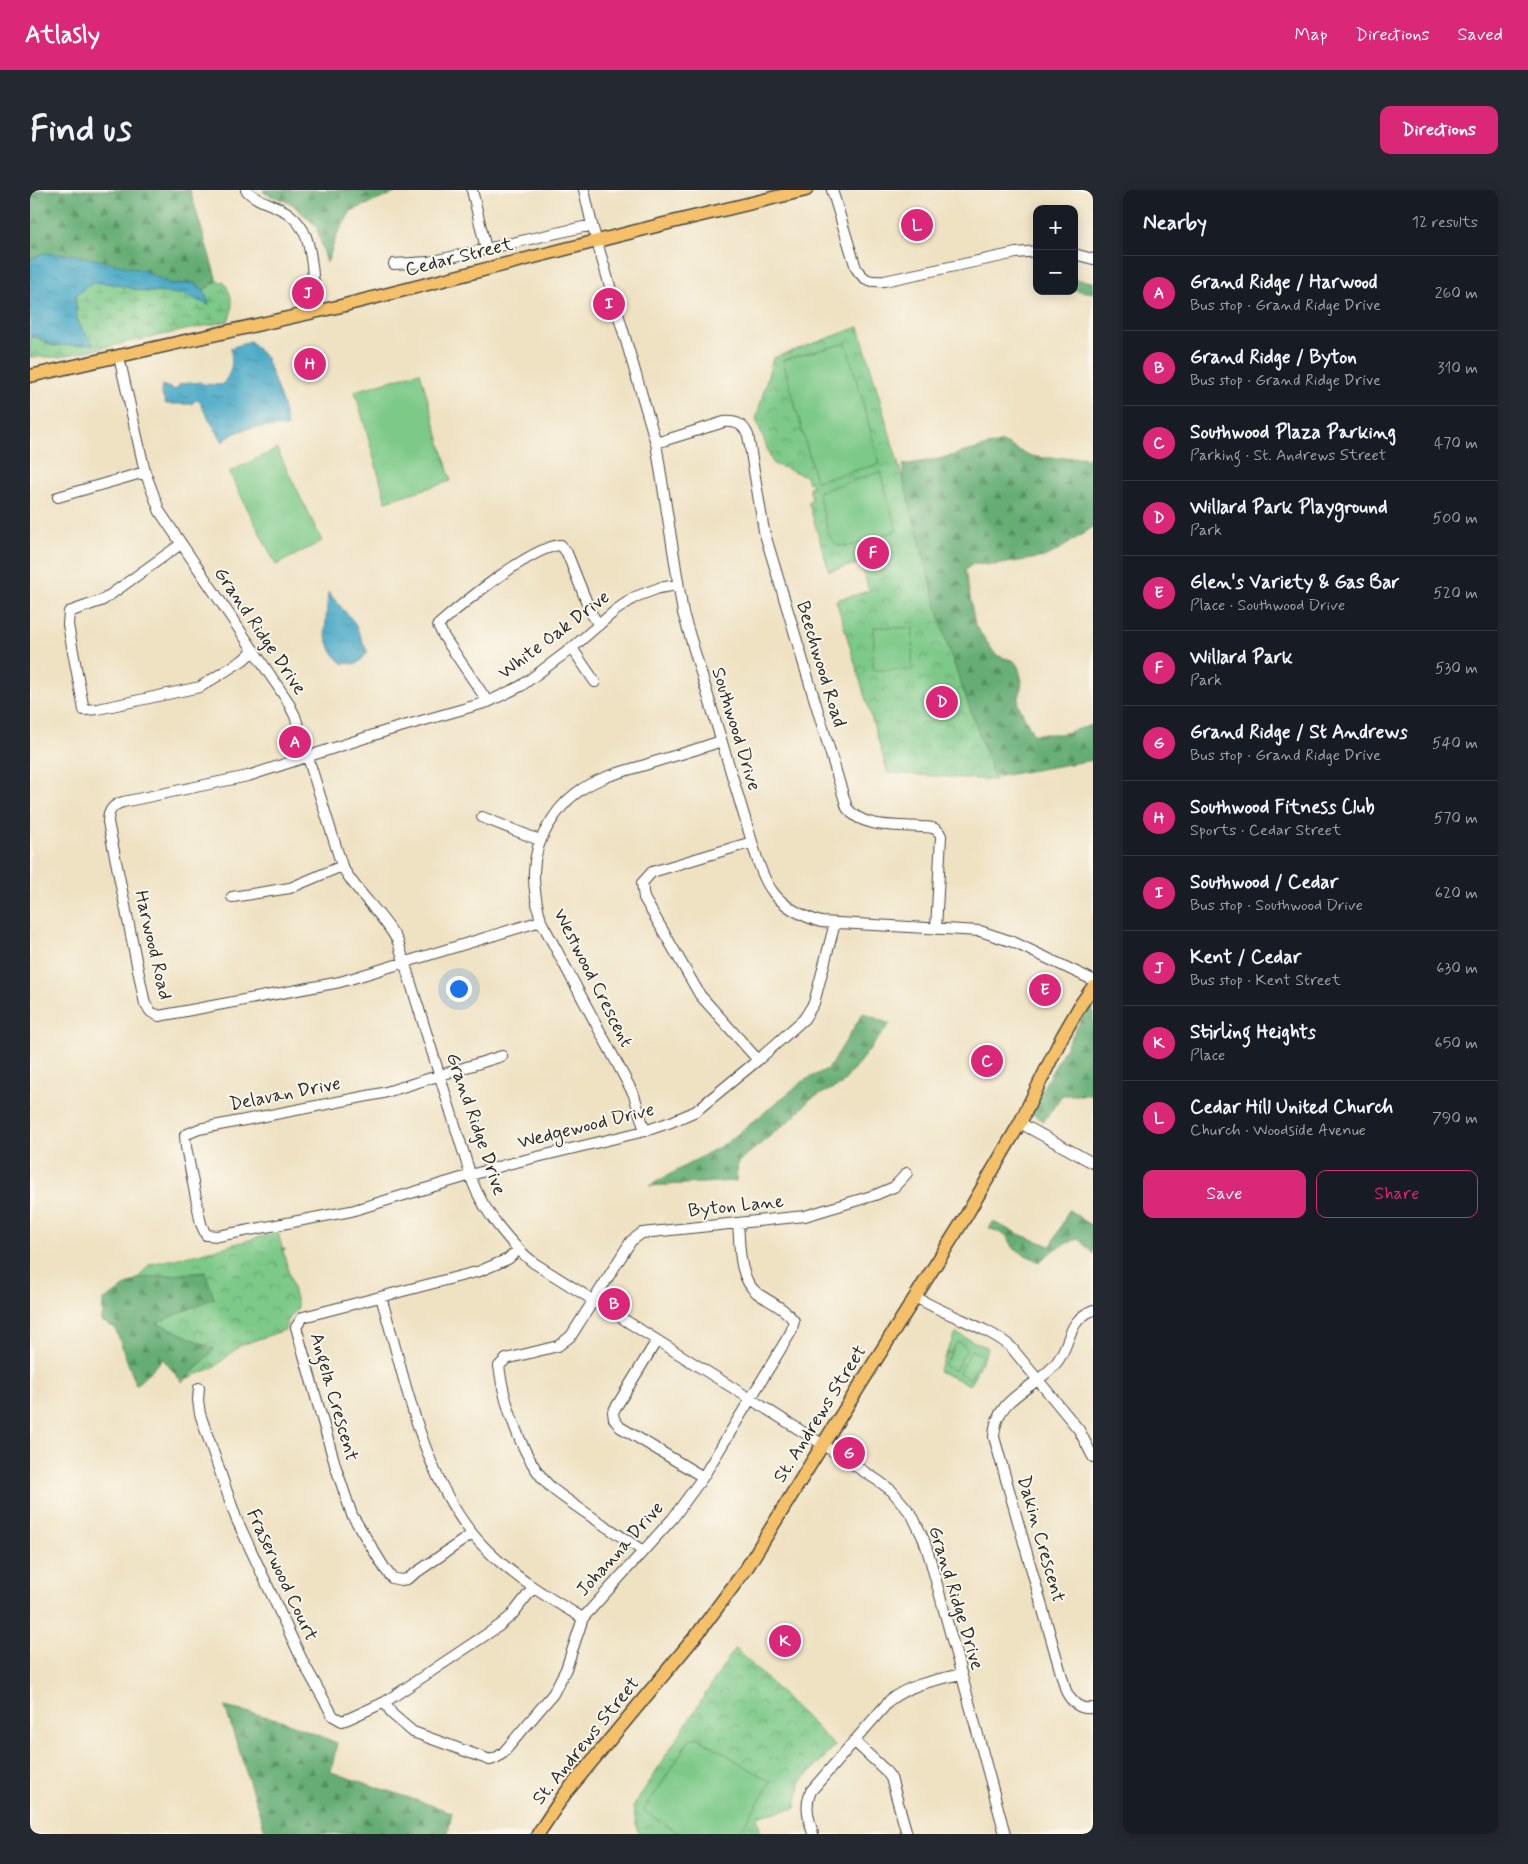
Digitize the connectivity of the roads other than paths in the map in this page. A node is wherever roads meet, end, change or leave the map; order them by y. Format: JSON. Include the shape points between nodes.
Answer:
{"nodes":[{"id":1,"x":246,"y":190,"type":"edge"},
{"id":2,"x":472,"y":190,"type":"edge"},
{"id":3,"x":584,"y":190,"type":"edge"},
{"id":4,"x":806,"y":190,"type":"edge"},
{"id":5,"x":832,"y":190,"type":"edge"},
{"id":6,"x":592,"y":225,"type":"junction"},
{"id":7,"x":598,"y":242,"type":"junction"},
{"id":8,"x":486,"y":249,"type":"junction"},
{"id":9,"x":1033,"y":251,"type":"edge"},
{"id":10,"x":1078,"y":255,"type":"edge"},
{"id":11,"x":1093,"y":259,"type":"edge"},
{"id":12,"x":394,"y":264,"type":"dead end"},
{"id":13,"x":319,"y":311,"type":"junction"},
{"id":14,"x":119,"y":357,"type":"junction"},
{"id":15,"x":30,"y":376,"type":"edge"},
{"id":16,"x":656,"y":443,"type":"junction"},
{"id":17,"x":145,"y":472,"type":"junction"},
{"id":18,"x":58,"y":496,"type":"dead end"},
{"id":19,"x":181,"y":544,"type":"junction"},
{"id":20,"x":678,"y":585,"type":"junction"},
{"id":21,"x":599,"y":625,"type":"junction"},
{"id":22,"x":572,"y":648,"type":"junction"},
{"id":23,"x":254,"y":650,"type":"junction"},
{"id":24,"x":595,"y":682,"type":"dead end"},
{"id":25,"x":488,"y":702,"type":"junction"},
{"id":26,"x":721,"y":742,"type":"junction"},
{"id":27,"x":307,"y":756,"type":"junction"},
{"id":28,"x":482,"y":817,"type":"dead end"},
{"id":29,"x":539,"y":840,"type":"junction"},
{"id":30,"x":752,"y":842,"type":"junction"},
{"id":31,"x":342,"y":866,"type":"junction"},
{"id":32,"x":232,"y":897,"type":"dead end"},
{"id":33,"x":542,"y":921,"type":"junction"},
{"id":34,"x":835,"y":923,"type":"junction"},
{"id":35,"x":936,"y":929,"type":"junction"},
{"id":36,"x":405,"y":963,"type":"junction"},
{"id":37,"x":1093,"y":980,"type":"edge"},
{"id":38,"x":1093,"y":987,"type":"edge"},
{"id":39,"x":502,"y":1056,"type":"dead end"},
{"id":40,"x":758,"y":1060,"type":"junction"},
{"id":41,"x":440,"y":1076,"type":"junction"},
{"id":42,"x":1020,"y":1123,"type":"junction"},
{"id":43,"x":645,"y":1131,"type":"junction"},
{"id":44,"x":1093,"y":1163,"type":"edge"},
{"id":45,"x":907,"y":1173,"type":"dead end"},
{"id":46,"x":471,"y":1175,"type":"junction"},
{"id":47,"x":738,"y":1223,"type":"junction"},
{"id":48,"x":218,"y":1236,"type":"joint"},
{"id":49,"x":518,"y":1250,"type":"junction"},
{"id":50,"x":381,"y":1297,"type":"junction"},
{"id":51,"x":916,"y":1297,"type":"junction"},
{"id":52,"x":593,"y":1301,"type":"junction"},
{"id":53,"x":1093,"y":1310,"type":"edge"},
{"id":54,"x":657,"y":1340,"type":"junction"},
{"id":55,"x":1038,"y":1378,"type":"junction"},
{"id":56,"x":200,"y":1388,"type":"dead end"},
{"id":57,"x":751,"y":1399,"type":"junction"},
{"id":58,"x":823,"y":1445,"type":"junction"},
{"id":59,"x":1093,"y":1457,"type":"edge"},
{"id":60,"x":703,"y":1477,"type":"junction"},
{"id":61,"x":472,"y":1534,"type":"junction"},
{"id":62,"x":643,"y":1551,"type":"junction"},
{"id":63,"x":533,"y":1588,"type":"junction"},
{"id":64,"x":583,"y":1618,"type":"junction"},
{"id":65,"x":961,"y":1674,"type":"junction"},
{"id":66,"x":385,"y":1702,"type":"junction"},
{"id":67,"x":1093,"y":1708,"type":"edge"},
{"id":68,"x":854,"y":1741,"type":"junction"},
{"id":69,"x":538,"y":1834,"type":"edge"},
{"id":70,"x":813,"y":1834,"type":"edge"},
{"id":71,"x":907,"y":1834,"type":"edge"},
{"id":72,"x":1005,"y":1834,"type":"edge"}],
"edges":[{"from":1,"to":13,"type":"street","via":[[290,214],[305,233]]},
{"from":2,"to":8,"type":"street"},
{"from":3,"to":6,"type":"street","name":"Southwood Drive"},
{"from":4,"to":7,"type":"main road","name":"Cedar Street"},
{"from":5,"to":9,"type":"street","via":[[856,268],[870,282]]},
{"from":6,"to":7,"type":"street","name":"Southwood Drive"},
{"from":6,"to":8,"type":"street"},
{"from":7,"to":13,"type":"main road","name":"Cedar Street"},
{"from":7,"to":16,"type":"street","name":"Southwood Drive"},
{"from":8,"to":12,"type":"street","via":[[429,262]]},
{"from":10,"to":11,"type":"street"},
{"from":13,"to":14,"type":"main road","name":"Cedar Street"},
{"from":14,"to":15,"type":"main road","name":"Cedar Street"},
{"from":14,"to":17,"type":"street","name":"Grand Ridge Drive"},
{"from":16,"to":20,"type":"street","name":"Southwood Drive"},
{"from":16,"to":35,"type":"street","name":"Beechwood Road","via":[[724,422],[733,421],[746,429],[764,531],[847,808],[854,816],[867,822],[930,827],[940,832]]},
{"from":17,"to":18,"type":"street"},
{"from":17,"to":19,"type":"street","name":"Grand Ridge Drive","via":[[160,512]]},
{"from":19,"to":23,"type":"street","name":"Grand Ridge Drive"},
{"from":19,"to":23,"type":"street","via":[[103,600],[69,612],[68,625],[84,710],[200,687]]},
{"from":20,"to":21,"type":"street","name":"White Oak Drive","via":[[635,597]]},
{"from":20,"to":26,"type":"street","name":"Southwood Drive","via":[[683,613]]},
{"from":21,"to":22,"type":"street","name":"White Oak Drive"},
{"from":21,"to":25,"type":"street","via":[[561,545],[552,545],[513,566],[438,625]]},
{"from":22,"to":24,"type":"street"},
{"from":22,"to":25,"type":"street","name":"White Oak Drive","via":[[521,686]]},
{"from":23,"to":27,"type":"street","name":"Grand Ridge Drive","via":[[291,708]]},
{"from":25,"to":27,"type":"street","name":"White Oak Drive"},
{"from":26,"to":29,"type":"street","name":"Westwood Crescent","via":[[596,781],[558,809]]},
{"from":26,"to":30,"type":"street","name":"Southwood Drive"},
{"from":27,"to":31,"type":"street","name":"Grand Ridge Drive"},
{"from":27,"to":36,"type":"street","name":"Harwood Road","via":[[248,776],[123,802],[111,808],[108,822],[146,1004],[159,1016],[340,982]]},
{"from":28,"to":29,"type":"street"},
{"from":29,"to":33,"type":"street","name":"Westwood Crescent","via":[[534,882]]},
{"from":30,"to":34,"type":"street","name":"Southwood Drive","via":[[766,883],[786,906],[802,916]]},
{"from":30,"to":40,"type":"street","via":[[652,872],[642,883],[644,898],[700,995]]},
{"from":31,"to":32,"type":"street","via":[[290,888]]},
{"from":31,"to":36,"type":"street","name":"Grand Ridge Drive","via":[[386,921]]},
{"from":33,"to":36,"type":"street","name":"Harwood Road"},
{"from":33,"to":43,"type":"street","name":"Westwood Crescent","via":[[634,1095]]},
{"from":34,"to":35,"type":"street","name":"Southwood Drive"},
{"from":34,"to":40,"type":"street","name":"Wedgewood Drive","via":[[814,1003],[804,1019]]},
{"from":35,"to":37,"type":"street","name":"Southwood Drive","via":[[980,931],[998,936]]},
{"from":36,"to":41,"type":"street","name":"Grand Ridge Drive"},
{"from":38,"to":42,"type":"main road","name":"St. Andrews Street","via":[[1062,1037]]},
{"from":39,"to":41,"type":"street","name":"Delavan Drive"},
{"from":40,"to":43,"type":"street","name":"Wedgewood Drive","via":[[696,1111]]},
{"from":41,"to":46,"type":"street","name":"Grand Ridge Drive"},
{"from":41,"to":48,"type":"street","name":"Delavan Drive","via":[[383,1093],[199,1129],[185,1135],[201,1224],[206,1235]]},
{"from":42,"to":44,"type":"street"},
{"from":42,"to":51,"type":"main road","name":"St. Andrews Street"},
{"from":43,"to":46,"type":"street","name":"Wedgewood Drive"},
{"from":45,"to":47,"type":"street","name":"Byton Lane","via":[[894,1187],[875,1196],[804,1216]]},
{"from":46,"to":48,"type":"street","name":"Wedgewood Drive","via":[[351,1211]]},
{"from":46,"to":49,"type":"street","name":"Grand Ridge Drive","via":[[481,1201]]},
{"from":47,"to":52,"type":"street","name":"Byton Lane","via":[[642,1233],[631,1241]]},
{"from":47,"to":57,"type":"street","name":"Johanna Drive","via":[[742,1264],[748,1282],[755,1292],[788,1312],[794,1321],[792,1332]]},
{"from":49,"to":50,"type":"street","name":"Angela Crescent","via":[[508,1259],[480,1271]]},
{"from":49,"to":52,"type":"street","name":"Grand Ridge Drive","via":[[534,1264]]},
{"from":50,"to":61,"type":"street","name":"Johanna Drive","via":[[435,1474]]},
{"from":50,"to":61,"type":"street","name":"Angela Crescent","via":[[303,1317],[296,1327],[352,1515],[385,1569],[392,1578],[401,1580]]},
{"from":51,"to":55,"type":"street","via":[[1004,1341]]},
{"from":51,"to":58,"type":"main road","name":"St. Andrews Street"},
{"from":52,"to":54,"type":"street","name":"Grand Ridge Drive"},
{"from":52,"to":62,"type":"street","name":"Byton Lane","via":[[571,1336],[558,1346],[506,1359],[498,1366],[500,1377],[518,1436],[532,1464],[553,1489]]},
{"from":53,"to":55,"type":"street","name":"Dakin Crescent","via":[[1075,1323],[1057,1362]]},
{"from":54,"to":57,"type":"street","name":"Grand Ridge Drive"},
{"from":54,"to":60,"type":"street","via":[[613,1412],[614,1419],[620,1427]]},
{"from":55,"to":59,"type":"street","via":[[1079,1430]]},
{"from":55,"to":67,"type":"street","name":"Dakin Crescent","via":[[997,1416],[994,1437],[1066,1691],[1078,1706]]},
{"from":56,"to":66,"type":"street","name":"Fraserwood Court","via":[[200,1414],[236,1518],[303,1662],[332,1716],[348,1719]]},
{"from":57,"to":58,"type":"street","name":"Grand Ridge Drive"},
{"from":57,"to":60,"type":"street","name":"Johanna Drive"},
{"from":58,"to":65,"type":"street","name":"Grand Ridge Drive","via":[[892,1491],[912,1515],[928,1553]]},
{"from":58,"to":69,"type":"main road","name":"St. Andrews Street","via":[[746,1569],[699,1632],[564,1794]]},
{"from":60,"to":62,"type":"street","name":"Johanna Drive","via":[[673,1518]]},
{"from":61,"to":63,"type":"street","name":"Johanna Drive","via":[[487,1551]]},
{"from":62,"to":64,"type":"street","name":"Johanna Drive"},
{"from":63,"to":64,"type":"street","name":"Johanna Drive"},
{"from":63,"to":66,"type":"street","via":[[499,1626]]},
{"from":64,"to":66,"type":"street","via":[[566,1669],[553,1694],[496,1758],[483,1758],[413,1732],[392,1714]]},
{"from":65,"to":68,"type":"street","via":[[902,1692],[890,1700]]},
{"from":65,"to":72,"type":"street","name":"Grand Ridge Drive"},
{"from":68,"to":70,"type":"street","via":[[819,1780],[808,1798]]},
{"from":68,"to":71,"type":"street","via":[[891,1778]]}]}
